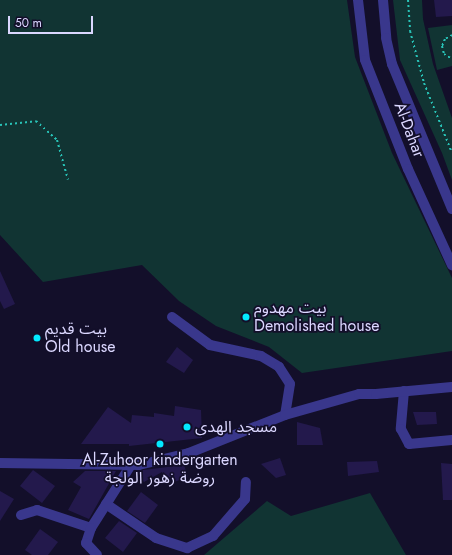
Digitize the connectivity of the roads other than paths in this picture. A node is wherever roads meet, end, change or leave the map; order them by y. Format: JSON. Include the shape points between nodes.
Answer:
{"nodes":[{"id":1,"x":358,"y":0,"type":"edge"},
{"id":2,"x":384,"y":0,"type":"edge"},
{"id":3,"x":452,"y":209,"type":"edge"},
{"id":4,"x":452,"y":265,"type":"edge"},
{"id":5,"x":172,"y":317,"type":"dead end"},
{"id":6,"x":452,"y":387,"type":"edge"},
{"id":7,"x":404,"y":391,"type":"junction"},
{"id":8,"x":285,"y":415,"type":"junction"},
{"id":9,"x":452,"y":440,"type":"edge"},
{"id":10,"x":0,"y":463,"type":"edge"},
{"id":11,"x":131,"y":465,"type":"junction"},
{"id":12,"x":246,"y":482,"type":"dead end"},
{"id":13,"x":106,"y":504,"type":"junction"},
{"id":14,"x":21,"y":516,"type":"dead end"},
{"id":15,"x":91,"y":528,"type":"junction"},
{"id":16,"x":97,"y":555,"type":"edge"}],
"edges":[{"from":1,"to":4,"type":"street","name":"Al-Dahar","via":[[365,60],[408,169]]},
{"from":2,"to":3,"type":"street","via":[[386,38],[392,64]]},
{"from":5,"to":8,"type":"street","via":[[210,345],[261,356],[279,367],[290,384]]},
{"from":6,"to":7,"type":"street"},
{"from":7,"to":8,"type":"street","via":[[359,394]]},
{"from":7,"to":9,"type":"street","via":[[401,429],[409,444]]},
{"from":8,"to":11,"type":"street","via":[[189,454]]},
{"from":10,"to":11,"type":"street"},
{"from":11,"to":13,"type":"street"},
{"from":12,"to":13,"type":"street","via":[[245,498],[213,536],[188,548],[156,538]]},
{"from":13,"to":15,"type":"street"},
{"from":14,"to":15,"type":"street","via":[[37,510]]},
{"from":15,"to":16,"type":"street","via":[[86,543]]}]}
